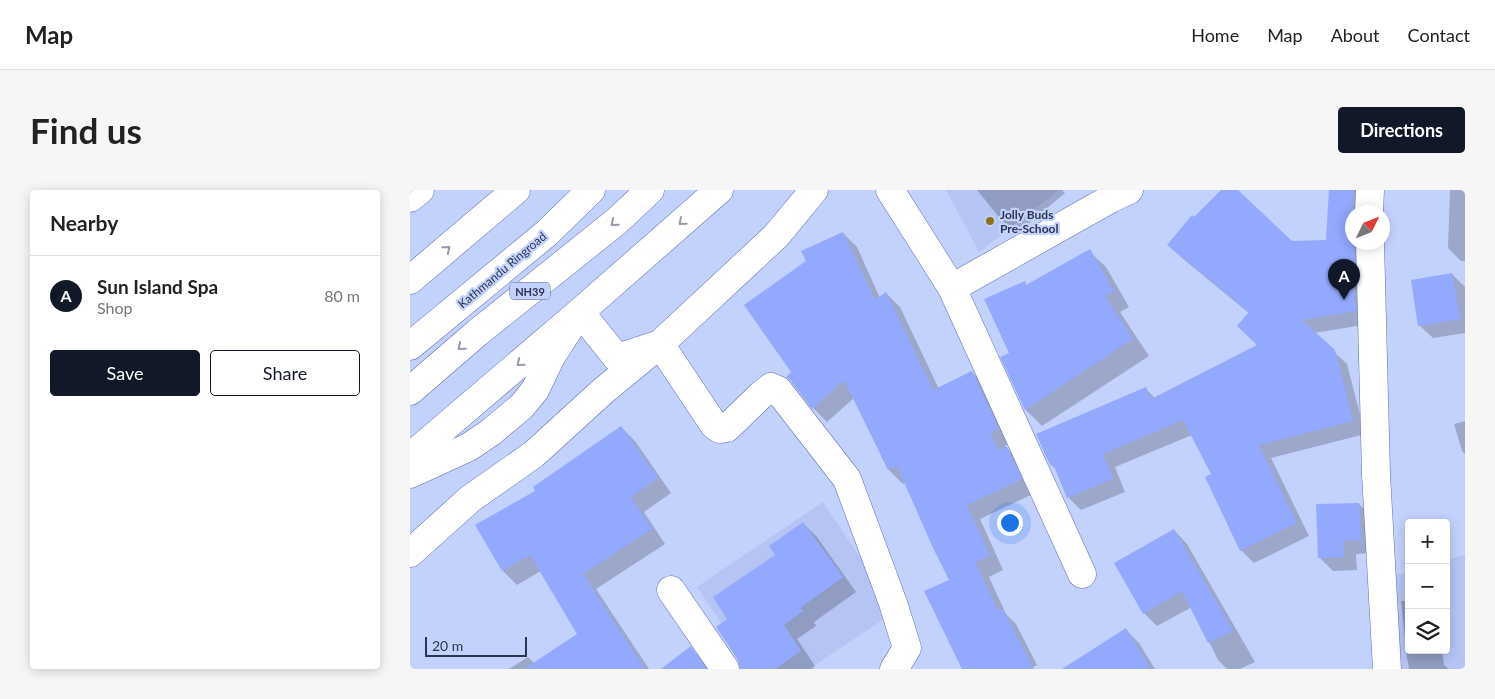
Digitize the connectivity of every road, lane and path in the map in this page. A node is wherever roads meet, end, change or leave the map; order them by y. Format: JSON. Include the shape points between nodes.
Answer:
{"nodes":[{"id":1,"x":420,"y":190,"type":"edge"},
{"id":2,"x":516,"y":190,"type":"edge"},
{"id":3,"x":591,"y":190,"type":"edge"},
{"id":4,"x":650,"y":190,"type":"edge"},
{"id":5,"x":718,"y":190,"type":"edge"},
{"id":6,"x":814,"y":190,"type":"edge"},
{"id":7,"x":890,"y":190,"type":"edge"},
{"id":8,"x":1129,"y":190,"type":"edge"},
{"id":9,"x":1370,"y":190,"type":"edge"},
{"id":10,"x":410,"y":198,"type":"edge"},
{"id":11,"x":1369,"y":205,"type":"edge"},
{"id":12,"x":1370,"y":250,"type":"edge"},
{"id":13,"x":410,"y":280,"type":"edge"},
{"id":14,"x":952,"y":288,"type":"junction"},
{"id":15,"x":580,"y":312,"type":"junction"},
{"id":16,"x":660,"y":344,"type":"junction"},
{"id":17,"x":410,"y":346,"type":"edge"},
{"id":18,"x":410,"y":392,"type":"edge"},
{"id":19,"x":410,"y":457,"type":"edge"},
{"id":20,"x":410,"y":474,"type":"edge"},
{"id":21,"x":410,"y":553,"type":"edge"},
{"id":22,"x":1082,"y":574,"type":"dead end"},
{"id":23,"x":671,"y":590,"type":"dead end"},
{"id":24,"x":725,"y":669,"type":"edge"},
{"id":25,"x":894,"y":669,"type":"edge"},
{"id":26,"x":1387,"y":669,"type":"edge"}],
"edges":[{"from":1,"to":10,"type":"main road"},
{"from":13,"to":2,"type":"main road","one_way":true},
{"from":3,"to":17,"type":"main road","name":"Kathmandu Ringroad","number":"NH39","via":[[547,233]]},
{"from":4,"to":18,"type":"main road","number":"NH39","one_way":true},
{"from":5,"to":15,"type":"main road","one_way":true},
{"from":6,"to":16,"type":"main road","via":[[776,236]]},
{"from":7,"to":14,"type":"main road"},
{"from":8,"to":14,"type":"main road"},
{"from":9,"to":11,"type":"main road"},
{"from":12,"to":26,"type":"main road","via":[[1376,474]]},
{"from":14,"to":22,"type":"main road"},
{"from":15,"to":16,"type":"main road","via":[[616,358]]},
{"from":15,"to":19,"type":"main road","one_way":true},
{"from":15,"to":20,"type":"main road","via":[[551,357],[535,390],[522,406],[469,448]]},
{"from":16,"to":21,"type":"main road","via":[[534,454],[470,499]]},
{"from":16,"to":25,"type":"main road","via":[[714,424],[727,428],[771,387],[778,390],[847,479],[907,648]]},
{"from":23,"to":24,"type":"main road"}]}
